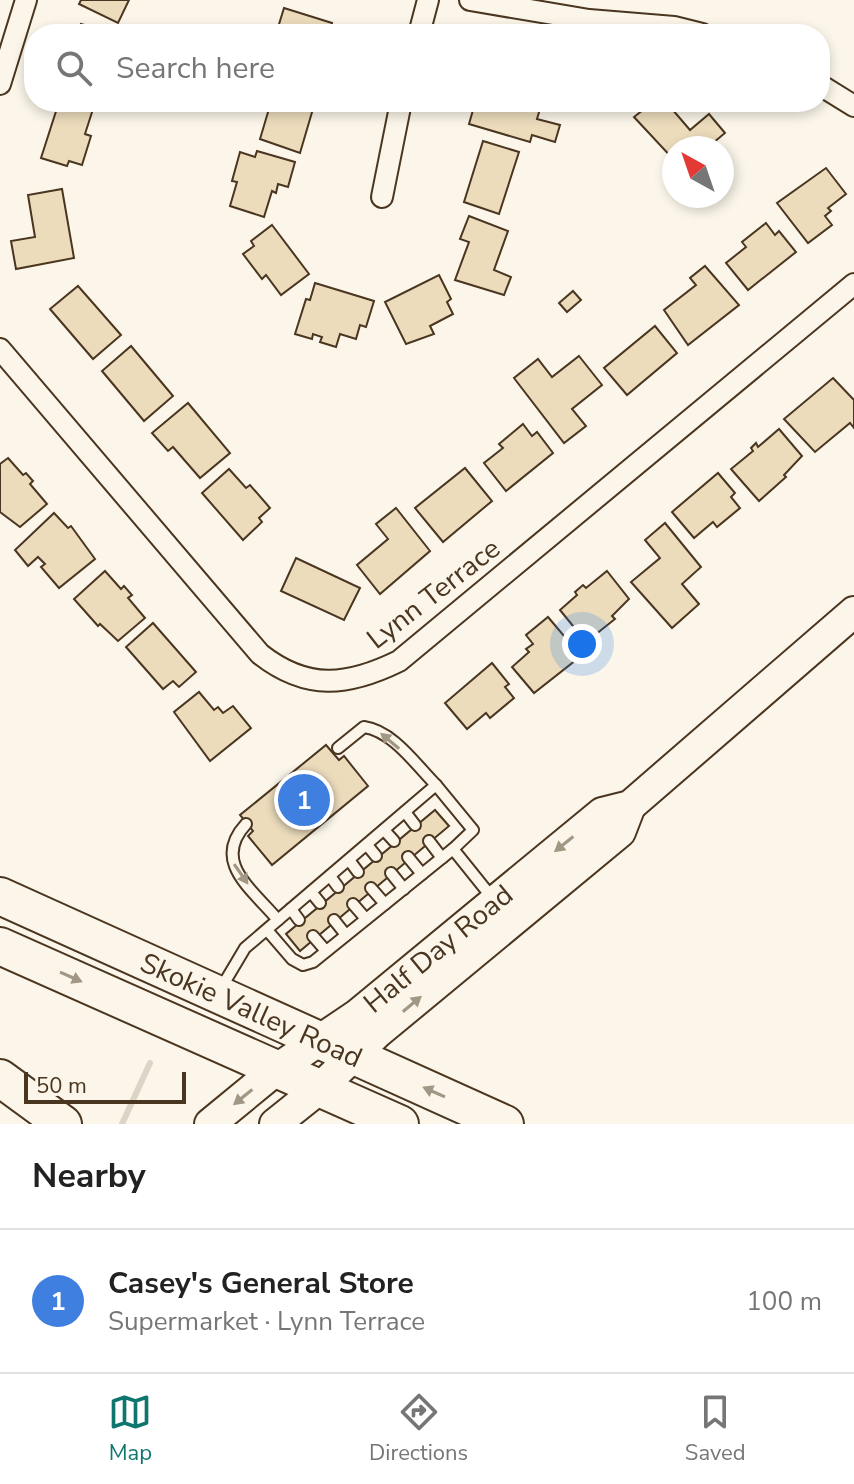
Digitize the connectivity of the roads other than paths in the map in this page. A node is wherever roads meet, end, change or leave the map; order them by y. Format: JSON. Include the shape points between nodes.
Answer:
{"nodes":[{"id":1,"x":26,"y":0,"type":"edge"},
{"id":2,"x":428,"y":0,"type":"edge"},
{"id":3,"x":470,"y":0,"type":"edge"},
{"id":4,"x":422,"y":24,"type":"edge"},
{"id":5,"x":638,"y":24,"type":"edge"},
{"id":6,"x":0,"y":84,"type":"edge"},
{"id":7,"x":830,"y":91,"type":"edge"},
{"id":8,"x":854,"y":106,"type":"edge"},
{"id":9,"x":399,"y":112,"type":"edge"},
{"id":10,"x":382,"y":197,"type":"dead end"},
{"id":11,"x":854,"y":284,"type":"edge"},
{"id":12,"x":0,"y":349,"type":"edge"},
{"id":13,"x":854,"y":612,"type":"edge"},
{"id":14,"x":338,"y":748,"type":"dead end"},
{"id":15,"x":436,"y":785,"type":"junction"},
{"id":16,"x":630,"y":806,"type":"junction"},
{"id":17,"x":405,"y":812,"type":"junction"},
{"id":18,"x":246,"y":824,"type":"dead end"},
{"id":19,"x":415,"y":825,"type":"dead end"},
{"id":20,"x":384,"y":830,"type":"junction"},
{"id":21,"x":394,"y":841,"type":"dead end"},
{"id":22,"x":429,"y":841,"type":"dead end"},
{"id":23,"x":367,"y":845,"type":"junction"},
{"id":24,"x":453,"y":849,"type":"junction"},
{"id":25,"x":376,"y":856,"type":"dead end"},
{"id":26,"x":408,"y":857,"type":"dead end"},
{"id":27,"x":442,"y":858,"type":"junction"},
{"id":28,"x":349,"y":860,"type":"junction"},
{"id":29,"x":358,"y":872,"type":"dead end"},
{"id":30,"x":391,"y":873,"type":"dead end"},
{"id":31,"x":422,"y":874,"type":"junction"},
{"id":32,"x":330,"y":876,"type":"junction"},
{"id":33,"x":338,"y":887,"type":"dead end"},
{"id":34,"x":371,"y":888,"type":"dead end"},
{"id":35,"x":404,"y":889,"type":"junction"},
{"id":36,"x":311,"y":892,"type":"junction"},
{"id":37,"x":0,"y":896,"type":"edge"},
{"id":38,"x":494,"y":901,"type":"junction"},
{"id":39,"x":320,"y":903,"type":"dead end"},
{"id":40,"x":353,"y":904,"type":"dead end"},
{"id":41,"x":385,"y":904,"type":"junction"},
{"id":42,"x":291,"y":909,"type":"junction"},
{"id":43,"x":366,"y":919,"type":"junction"},
{"id":44,"x":278,"y":920,"type":"junction"},
{"id":45,"x":299,"y":920,"type":"dead end"},
{"id":46,"x":334,"y":920,"type":"dead end"},
{"id":47,"x":267,"y":930,"type":"junction"},
{"id":48,"x":346,"y":935,"type":"junction"},
{"id":49,"x":313,"y":936,"type":"dead end"},
{"id":50,"x":0,"y":946,"type":"edge"},
{"id":51,"x":326,"y":951,"type":"junction"},
{"id":52,"x":217,"y":995,"type":"junction"},
{"id":53,"x":318,"y":1040,"type":"junction"},
{"id":54,"x":353,"y":1056,"type":"junction"},
{"id":55,"x":277,"y":1069,"type":"junction"},
{"id":56,"x":0,"y":1078,"type":"edge"},
{"id":57,"x":320,"y":1088,"type":"junction"},
{"id":58,"x":61,"y":1123,"type":"edge"},
{"id":59,"x":210,"y":1124,"type":"edge"},
{"id":60,"x":275,"y":1124,"type":"edge"},
{"id":61,"x":400,"y":1124,"type":"edge"},
{"id":62,"x":505,"y":1124,"type":"edge"}],
"edges":[{"from":1,"to":6,"type":"street"},
{"from":2,"to":4,"type":"street"},
{"from":3,"to":5,"type":"street"},
{"from":7,"to":8,"type":"street"},
{"from":9,"to":10,"type":"street"},
{"from":11,"to":12,"type":"street","name":"Lynn Terrace","via":[[399,661],[367,677],[340,682],[302,677],[260,654]]},
{"from":13,"to":16,"type":"main road","name":"Half Day Road"},
{"from":15,"to":14,"type":"lane","one_way":true,"via":[[387,736],[372,728],[364,727]]},
{"from":15,"to":17,"type":"lane"},
{"from":15,"to":24,"type":"lane","via":[[473,830]]},
{"from":16,"to":38,"type":"main road","name":"Half Day Road","one_way":true,"via":[[602,813]]},
{"from":54,"to":16,"type":"main road","name":"Half Day Road","one_way":true,"via":[[620,832]]},
{"from":17,"to":19,"type":"lane"},
{"from":17,"to":20,"type":"lane"},
{"from":18,"to":44,"type":"lane","one_way":true,"via":[[233,838],[230,855]]},
{"from":20,"to":21,"type":"lane"},
{"from":20,"to":23,"type":"lane"},
{"from":22,"to":27,"type":"lane"},
{"from":23,"to":25,"type":"lane"},
{"from":23,"to":28,"type":"lane"},
{"from":24,"to":27,"type":"lane"},
{"from":24,"to":38,"type":"lane"},
{"from":26,"to":31,"type":"lane"},
{"from":27,"to":31,"type":"lane"},
{"from":28,"to":29,"type":"lane"},
{"from":28,"to":32,"type":"lane"},
{"from":30,"to":35,"type":"lane"},
{"from":31,"to":35,"type":"lane"},
{"from":32,"to":33,"type":"lane"},
{"from":32,"to":36,"type":"lane"},
{"from":34,"to":41,"type":"lane"},
{"from":35,"to":41,"type":"lane"},
{"from":36,"to":39,"type":"lane"},
{"from":36,"to":42,"type":"lane"},
{"from":37,"to":52,"type":"highway","name":"Skokie Valley Road"},
{"from":38,"to":53,"type":"main road","name":"Half Day Road","via":[[357,1015]]},
{"from":40,"to":43,"type":"lane"},
{"from":41,"to":43,"type":"lane"},
{"from":42,"to":44,"type":"lane"},
{"from":42,"to":45,"type":"lane"},
{"from":43,"to":48,"type":"lane"},
{"from":44,"to":47,"type":"lane"},
{"from":46,"to":48,"type":"lane"},
{"from":47,"to":51,"type":"lane","via":[[303,965]]},
{"from":47,"to":52,"type":"lane","via":[[245,948]]},
{"from":48,"to":51,"type":"lane"},
{"from":49,"to":51,"type":"lane"},
{"from":50,"to":55,"type":"highway","name":"Skokie Valley Road","one_way":true},
{"from":52,"to":53,"type":"highway","name":"Skokie Valley Road"},
{"from":53,"to":54,"type":"highway","name":"Skokie Valley Road"},
{"from":53,"to":55,"type":"main road","name":"Half Day Road"},
{"from":54,"to":57,"type":"main road","name":"Half Day Road"},
{"from":62,"to":54,"type":"highway","name":"Skokie Valley Road","one_way":true},
{"from":55,"to":57,"type":"highway","name":"Skokie Valley Road"},
{"from":55,"to":59,"type":"main road","name":"Half Day Road","one_way":true},
{"from":56,"to":58,"type":"highway"},
{"from":57,"to":60,"type":"main road","name":"Half Day Road"},
{"from":57,"to":61,"type":"highway","name":"Skokie Valley Road"}]}
